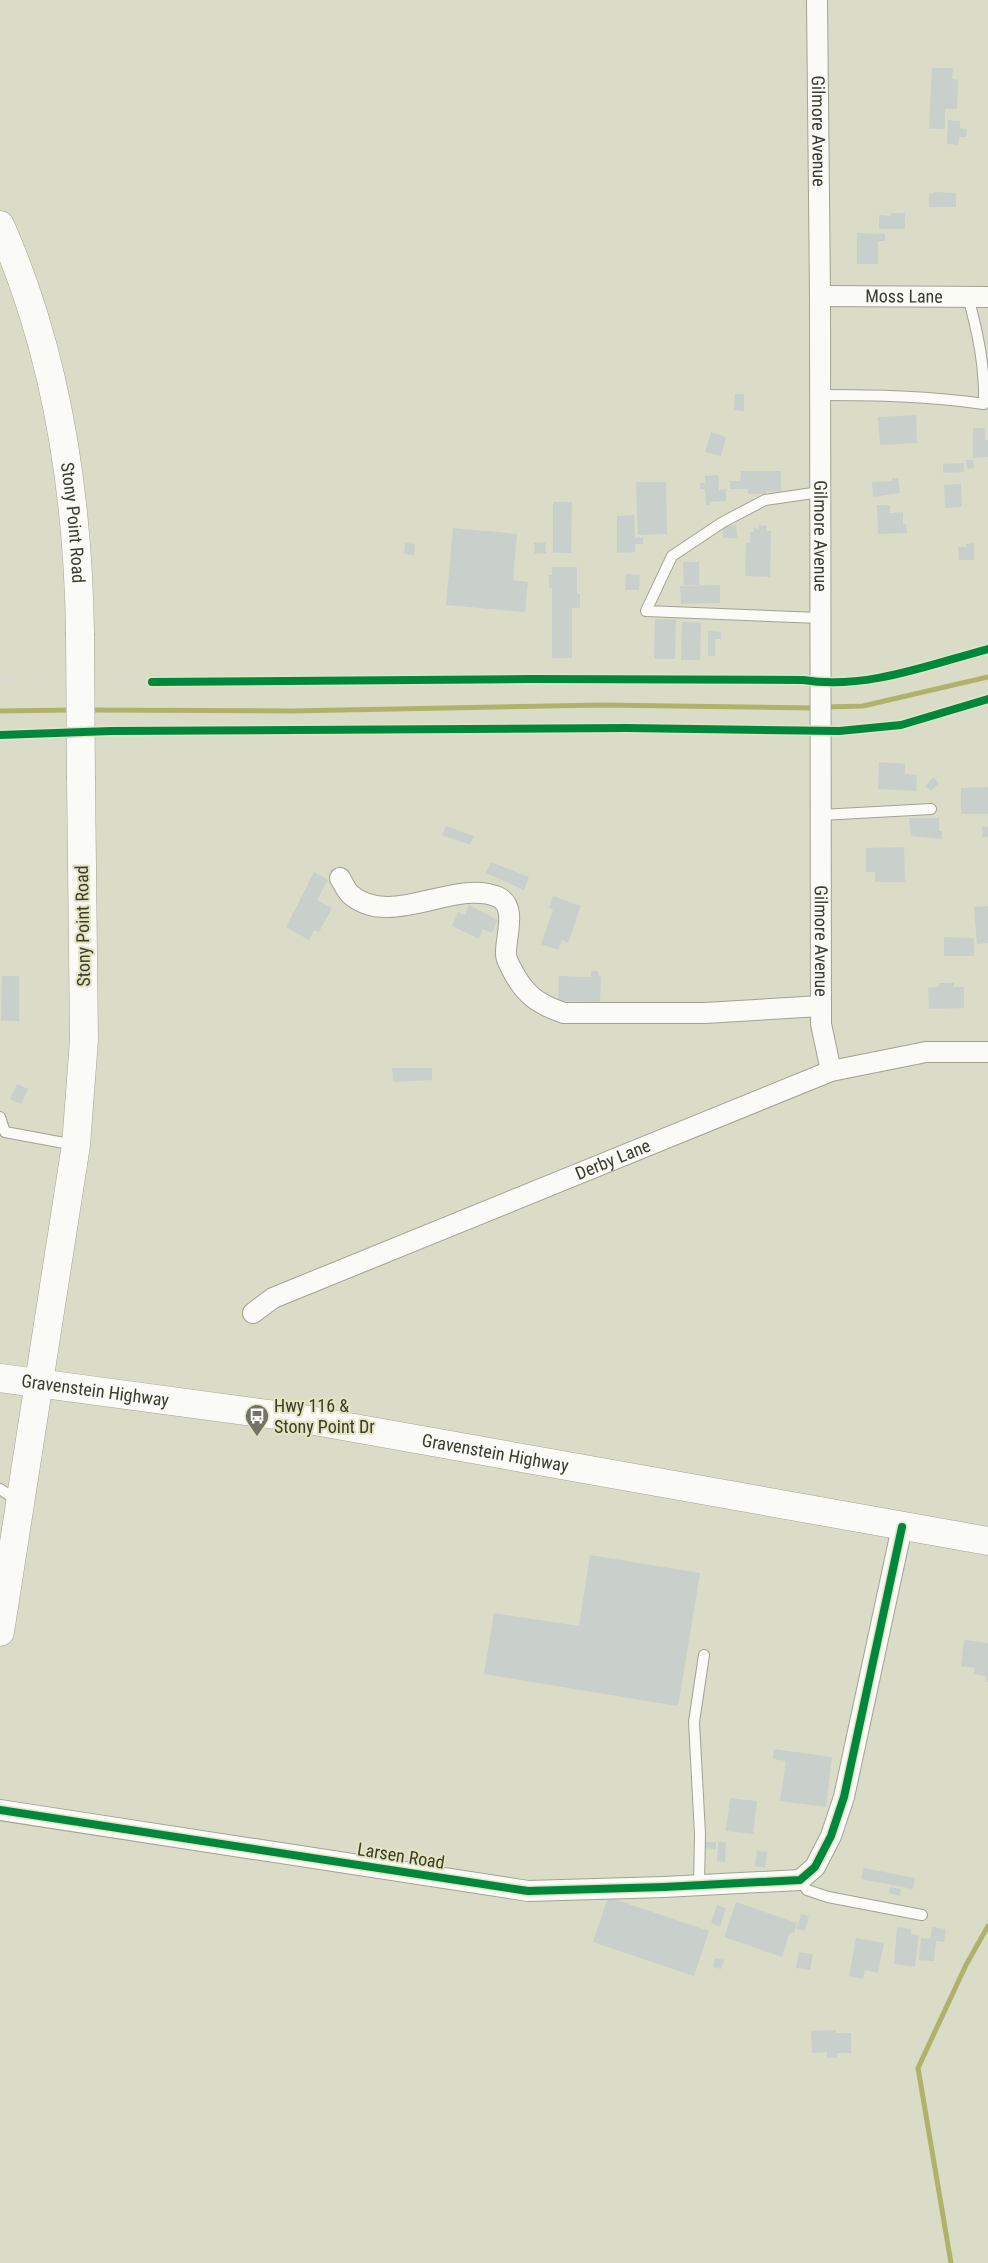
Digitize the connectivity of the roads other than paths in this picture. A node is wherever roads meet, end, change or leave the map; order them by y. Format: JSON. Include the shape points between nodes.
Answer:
{"nodes":[{"id":1,"x":817,"y":0,"type":"edge"},
{"id":2,"x":0,"y":225,"type":"edge"},
{"id":3,"x":820,"y":296,"type":"junction"},
{"id":4,"x":968,"y":297,"type":"junction"},
{"id":5,"x":988,"y":297,"type":"edge"},
{"id":6,"x":820,"y":395,"type":"junction"},
{"id":7,"x":820,"y":492,"type":"junction"},
{"id":8,"x":820,"y":618,"type":"junction"},
{"id":9,"x":931,"y":809,"type":"dead end"},
{"id":10,"x":821,"y":815,"type":"junction"},
{"id":11,"x":340,"y":878,"type":"dead end"},
{"id":12,"x":821,"y":1006,"type":"junction"},
{"id":13,"x":988,"y":1052,"type":"edge"},
{"id":14,"x":831,"y":1071,"type":"junction"},
{"id":15,"x":0,"y":1117,"type":"edge"},
{"id":16,"x":2,"y":1134,"type":"edge"},
{"id":17,"x":76,"y":1145,"type":"junction"},
{"id":18,"x":253,"y":1313,"type":"dead end"},
{"id":19,"x":0,"y":1378,"type":"edge"},
{"id":20,"x":40,"y":1382,"type":"junction"},
{"id":21,"x":10,"y":1496,"type":"edge"},
{"id":22,"x":902,"y":1527,"type":"junction"},
{"id":23,"x":988,"y":1541,"type":"edge"},
{"id":24,"x":0,"y":1632,"type":"edge"},
{"id":25,"x":704,"y":1655,"type":"dead end"},
{"id":26,"x":0,"y":1810,"type":"edge"},
{"id":27,"x":800,"y":1880,"type":"junction"},
{"id":28,"x":699,"y":1886,"type":"junction"},
{"id":29,"x":922,"y":1915,"type":"dead end"}],
"edges":[{"from":1,"to":3,"type":"street","name":"Gilmore Avenue"},
{"from":2,"to":17,"type":"main road","name":"Stony Point Road","bridge":true,"via":[[41,343],[60,420],[76,531],[84,1040]]},
{"from":3,"to":4,"type":"street","name":"Moss Lane"},
{"from":3,"to":6,"type":"street","name":"Gilmore Avenue"},
{"from":4,"to":5,"type":"street","name":"Moss Lane"},
{"from":4,"to":6,"type":"lane","via":[[979,336],[985,382],[984,404],[884,395]]},
{"from":6,"to":7,"type":"street","name":"Gilmore Avenue"},
{"from":7,"to":8,"type":"street","name":"Gilmore Avenue"},
{"from":7,"to":8,"type":"lane","via":[[765,500],[722,522],[672,556],[646,611]]},
{"from":8,"to":10,"type":"street","name":"Gilmore Avenue"},
{"from":9,"to":10,"type":"lane"},
{"from":10,"to":12,"type":"street","name":"Gilmore Avenue"},
{"from":11,"to":12,"type":"street","via":[[348,893],[357,899],[384,906],[402,906],[470,893],[486,893],[500,898],[506,903],[508,914],[506,956],[518,983],[533,999],[564,1013],[705,1013]]},
{"from":12,"to":14,"type":"street","name":"Gilmore Avenue","via":[[821,1024]]},
{"from":13,"to":14,"type":"street","name":"Derby Lane","via":[[926,1052]]},
{"from":14,"to":18,"type":"street","name":"Derby Lane","via":[[273,1298]]},
{"from":15,"to":16,"type":"lane"},
{"from":16,"to":17,"type":"lane"},
{"from":17,"to":20,"type":"main road","name":"Stony Point Road"},
{"from":19,"to":20,"type":"main road","name":"Gravenstein Highway"},
{"from":20,"to":21,"type":"main road","name":"Stony Point Road"},
{"from":20,"to":22,"type":"main road","name":"Gravenstein Highway","via":[[298,1418]]},
{"from":21,"to":24,"type":"main road","name":"Stony Point Road"},
{"from":22,"to":23,"type":"main road","name":"Gravenstein Highway"},
{"from":22,"to":27,"type":"street","via":[[844,1798],[831,1836],[815,1867]]},
{"from":25,"to":28,"type":"lane","via":[[694,1722],[700,1834]]},
{"from":26,"to":28,"type":"street","name":"Larsen Road","via":[[528,1891]]},
{"from":27,"to":28,"type":"street","name":"Larsen Road"},
{"from":27,"to":29,"type":"lane","via":[[807,1890],[828,1897]]}]}
